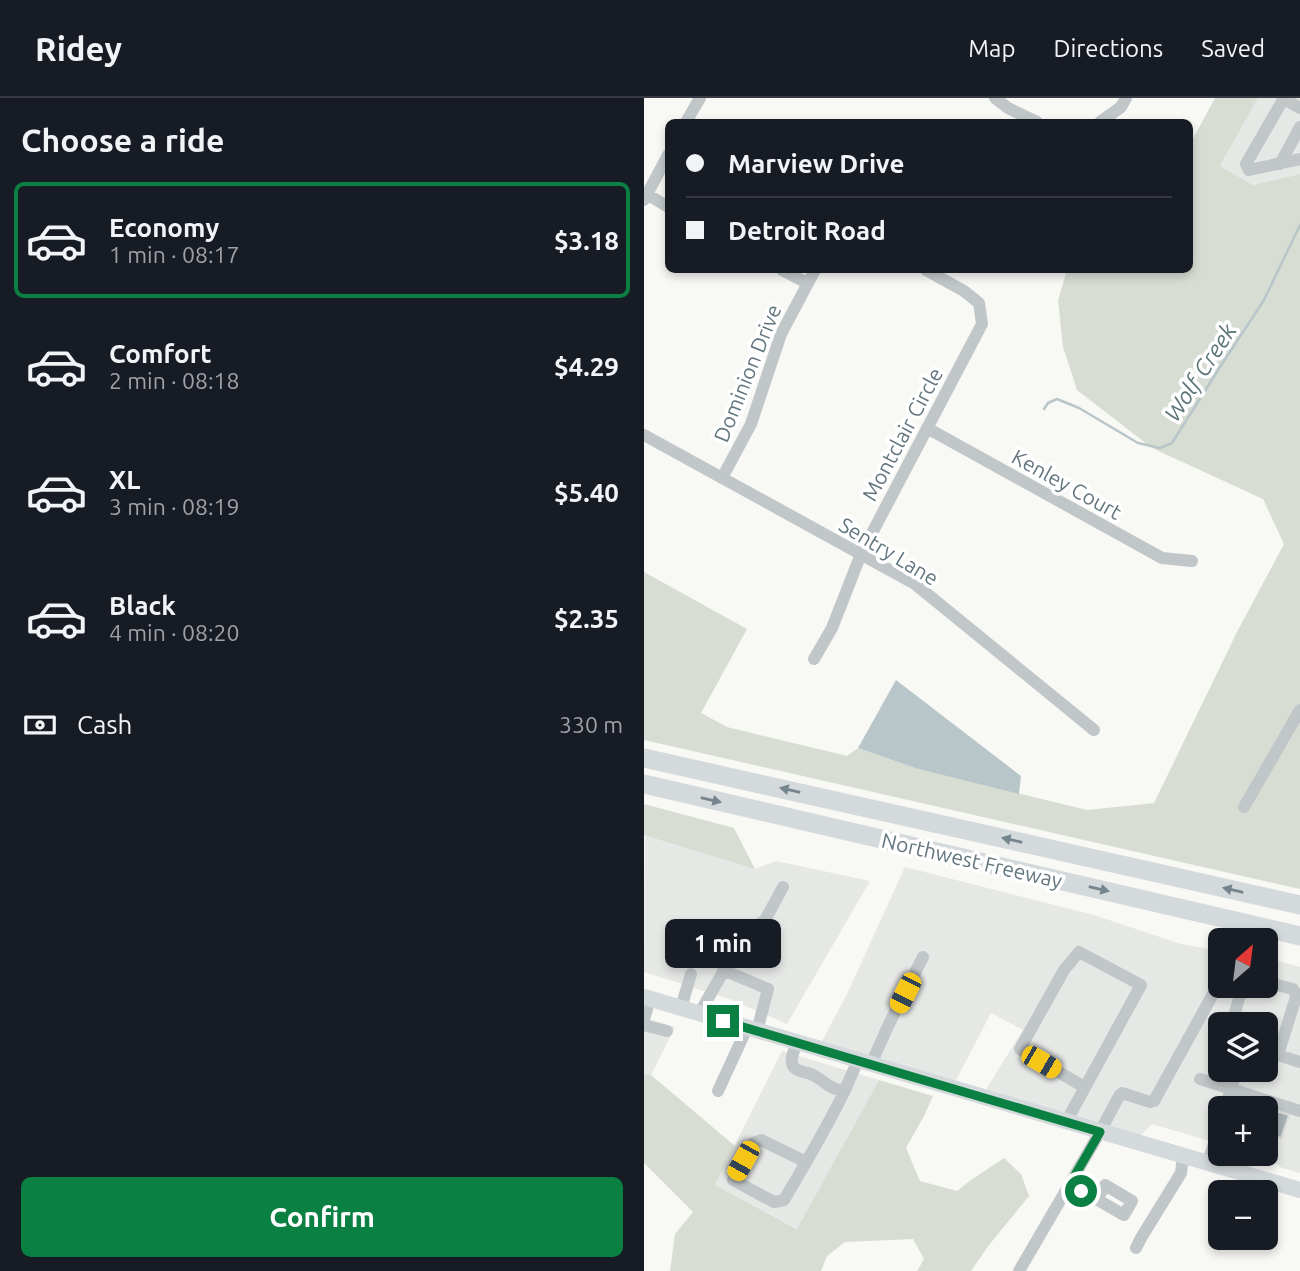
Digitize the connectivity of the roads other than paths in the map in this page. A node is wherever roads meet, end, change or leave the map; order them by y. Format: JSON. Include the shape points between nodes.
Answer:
{"nodes":[{"id":1,"x":700,"y":98,"type":"edge"},
{"id":2,"x":995,"y":98,"type":"edge"},
{"id":3,"x":1126,"y":98,"type":"edge"},
{"id":4,"x":1284,"y":98,"type":"edge"},
{"id":5,"x":1300,"y":108,"type":"edge"},
{"id":6,"x":688,"y":119,"type":"edge"},
{"id":7,"x":1031,"y":119,"type":"edge"},
{"id":8,"x":1104,"y":119,"type":"edge"},
{"id":9,"x":1300,"y":127,"type":"edge"},
{"id":10,"x":1300,"y":159,"type":"edge"},
{"id":11,"x":665,"y":161,"type":"edge"},
{"id":12,"x":1280,"y":164,"type":"junction"},
{"id":13,"x":646,"y":197,"type":"edge"},
{"id":14,"x":665,"y":206,"type":"edge"},
{"id":15,"x":788,"y":273,"type":"edge"},
{"id":16,"x":813,"y":273,"type":"edge"},
{"id":17,"x":931,"y":273,"type":"edge"},
{"id":18,"x":807,"y":283,"type":"junction"},
{"id":19,"x":926,"y":428,"type":"junction"},
{"id":20,"x":644,"y":435,"type":"edge"},
{"id":21,"x":722,"y":478,"type":"junction"},
{"id":22,"x":861,"y":554,"type":"junction"},
{"id":23,"x":1192,"y":561,"type":"dead end"},
{"id":24,"x":814,"y":659,"type":"dead end"},
{"id":25,"x":1300,"y":710,"type":"edge"},
{"id":26,"x":1094,"y":730,"type":"dead end"},
{"id":27,"x":644,"y":758,"type":"edge"},
{"id":28,"x":644,"y":784,"type":"edge"},
{"id":29,"x":1244,"y":807,"type":"dead end"},
{"id":30,"x":783,"y":887,"type":"dead end"},
{"id":31,"x":1300,"y":905,"type":"edge"},
{"id":32,"x":1300,"y":936,"type":"edge"},
{"id":33,"x":923,"y":957,"type":"dead end"},
{"id":34,"x":723,"y":970,"type":"junction"},
{"id":35,"x":691,"y":974,"type":"dead end"},
{"id":36,"x":1278,"y":985,"type":"edge"},
{"id":37,"x":647,"y":998,"type":"edge"},
{"id":38,"x":1211,"y":998,"type":"edge"},
{"id":39,"x":681,"y":1008,"type":"junction"},
{"id":40,"x":699,"y":1014,"type":"junction"},
{"id":41,"x":644,"y":1019,"type":"edge"},
{"id":42,"x":644,"y":1025,"type":"edge"},
{"id":43,"x":752,"y":1029,"type":"junction"},
{"id":44,"x":667,"y":1031,"type":"dead end"},
{"id":45,"x":1278,"y":1039,"type":"edge"},
{"id":46,"x":797,"y":1042,"type":"junction"},
{"id":47,"x":1278,"y":1055,"type":"edge"},
{"id":48,"x":864,"y":1062,"type":"junction"},
{"id":49,"x":1300,"y":1062,"type":"edge"},
{"id":50,"x":1200,"y":1079,"type":"dead end"},
{"id":51,"x":1233,"y":1082,"type":"edge"},
{"id":52,"x":1084,"y":1087,"type":"junction"},
{"id":53,"x":845,"y":1090,"type":"junction"},
{"id":54,"x":1231,"y":1090,"type":"junction"},
{"id":55,"x":719,"y":1091,"type":"dead end"},
{"id":56,"x":1229,"y":1096,"type":"edge"},
{"id":57,"x":1300,"y":1111,"type":"edge"},
{"id":58,"x":1066,"y":1122,"type":"junction"},
{"id":59,"x":1100,"y":1132,"type":"junction"},
{"id":60,"x":1183,"y":1156,"type":"junction"},
{"id":61,"x":806,"y":1162,"type":"junction"},
{"id":62,"x":1208,"y":1163,"type":"edge"},
{"id":63,"x":1218,"y":1166,"type":"edge"},
{"id":64,"x":1070,"y":1184,"type":"junction"},
{"id":65,"x":1300,"y":1190,"type":"edge"},
{"id":66,"x":1097,"y":1200,"type":"dead end"},
{"id":67,"x":1136,"y":1248,"type":"dead end"},
{"id":68,"x":1019,"y":1271,"type":"edge"}],
"edges":[{"from":1,"to":6,"type":"street"},
{"from":2,"to":7,"type":"street"},
{"from":3,"to":8,"type":"street"},
{"from":4,"to":5,"type":"street"},
{"from":4,"to":12,"type":"street","via":[[1246,164],[1250,170]]},
{"from":9,"to":12,"type":"street"},
{"from":10,"to":12,"type":"street"},
{"from":11,"to":13,"type":"street"},
{"from":13,"to":14,"type":"street"},
{"from":15,"to":18,"type":"street"},
{"from":16,"to":18,"type":"street","name":"Dominion Drive"},
{"from":17,"to":19,"type":"street","name":"Montclair Circle","via":[[979,303],[982,324]]},
{"from":18,"to":21,"type":"street","name":"Dominion Drive","via":[[781,334],[751,424]]},
{"from":19,"to":22,"type":"street","name":"Montclair Circle"},
{"from":19,"to":23,"type":"street","name":"Kenley Court","via":[[1162,558]]},
{"from":20,"to":21,"type":"street","name":"Sentry Lane"},
{"from":21,"to":22,"type":"street","name":"Sentry Lane"},
{"from":22,"to":24,"type":"street","name":"Montclair Circle","via":[[832,628]]},
{"from":22,"to":26,"type":"street","name":"Sentry Lane","via":[[915,584]]},
{"from":25,"to":29,"type":"street"},
{"from":31,"to":27,"type":"highway","name":"Northwest Freeway","one_way":true},
{"from":28,"to":32,"type":"highway","name":"Northwest Freeway","one_way":true},
{"from":30,"to":34,"type":"street","via":[[765,920],[745,934]]},
{"from":33,"to":48,"type":"street"},
{"from":34,"to":40,"type":"street"},
{"from":34,"to":43,"type":"street","via":[[768,989]]},
{"from":35,"to":39,"type":"street"},
{"from":36,"to":45,"type":"street","via":[[1293,989],[1296,998]]},
{"from":37,"to":39,"type":"main road"},
{"from":37,"to":41,"type":"street"},
{"from":38,"to":59,"type":"street","via":[[1154,1101],[1120,1094]]},
{"from":39,"to":40,"type":"main road"},
{"from":40,"to":43,"type":"main road"},
{"from":42,"to":44,"type":"street"},
{"from":43,"to":46,"type":"main road"},
{"from":43,"to":55,"type":"street"},
{"from":46,"to":48,"type":"main road"},
{"from":46,"to":53,"type":"street","via":[[793,1066]]},
{"from":47,"to":49,"type":"street"},
{"from":48,"to":53,"type":"street"},
{"from":48,"to":58,"type":"main road"},
{"from":50,"to":54,"type":"street"},
{"from":51,"to":54,"type":"street"},
{"from":52,"to":52,"type":"street","via":[[1020,1049],[1079,951],[1141,985]]},
{"from":52,"to":58,"type":"street"},
{"from":53,"to":61,"type":"street"},
{"from":54,"to":56,"type":"street"},
{"from":54,"to":57,"type":"street"},
{"from":58,"to":59,"type":"main road"},
{"from":59,"to":60,"type":"main road"},
{"from":59,"to":64,"type":"street"},
{"from":60,"to":62,"type":"main road"},
{"from":60,"to":67,"type":"street","via":[[1181,1173]]},
{"from":61,"to":61,"type":"street","via":[[784,1200],[774,1202],[733,1180],[753,1143],[761,1140]]},
{"from":63,"to":65,"type":"main road"},
{"from":64,"to":66,"type":"street"},
{"from":64,"to":68,"type":"street"}]}
